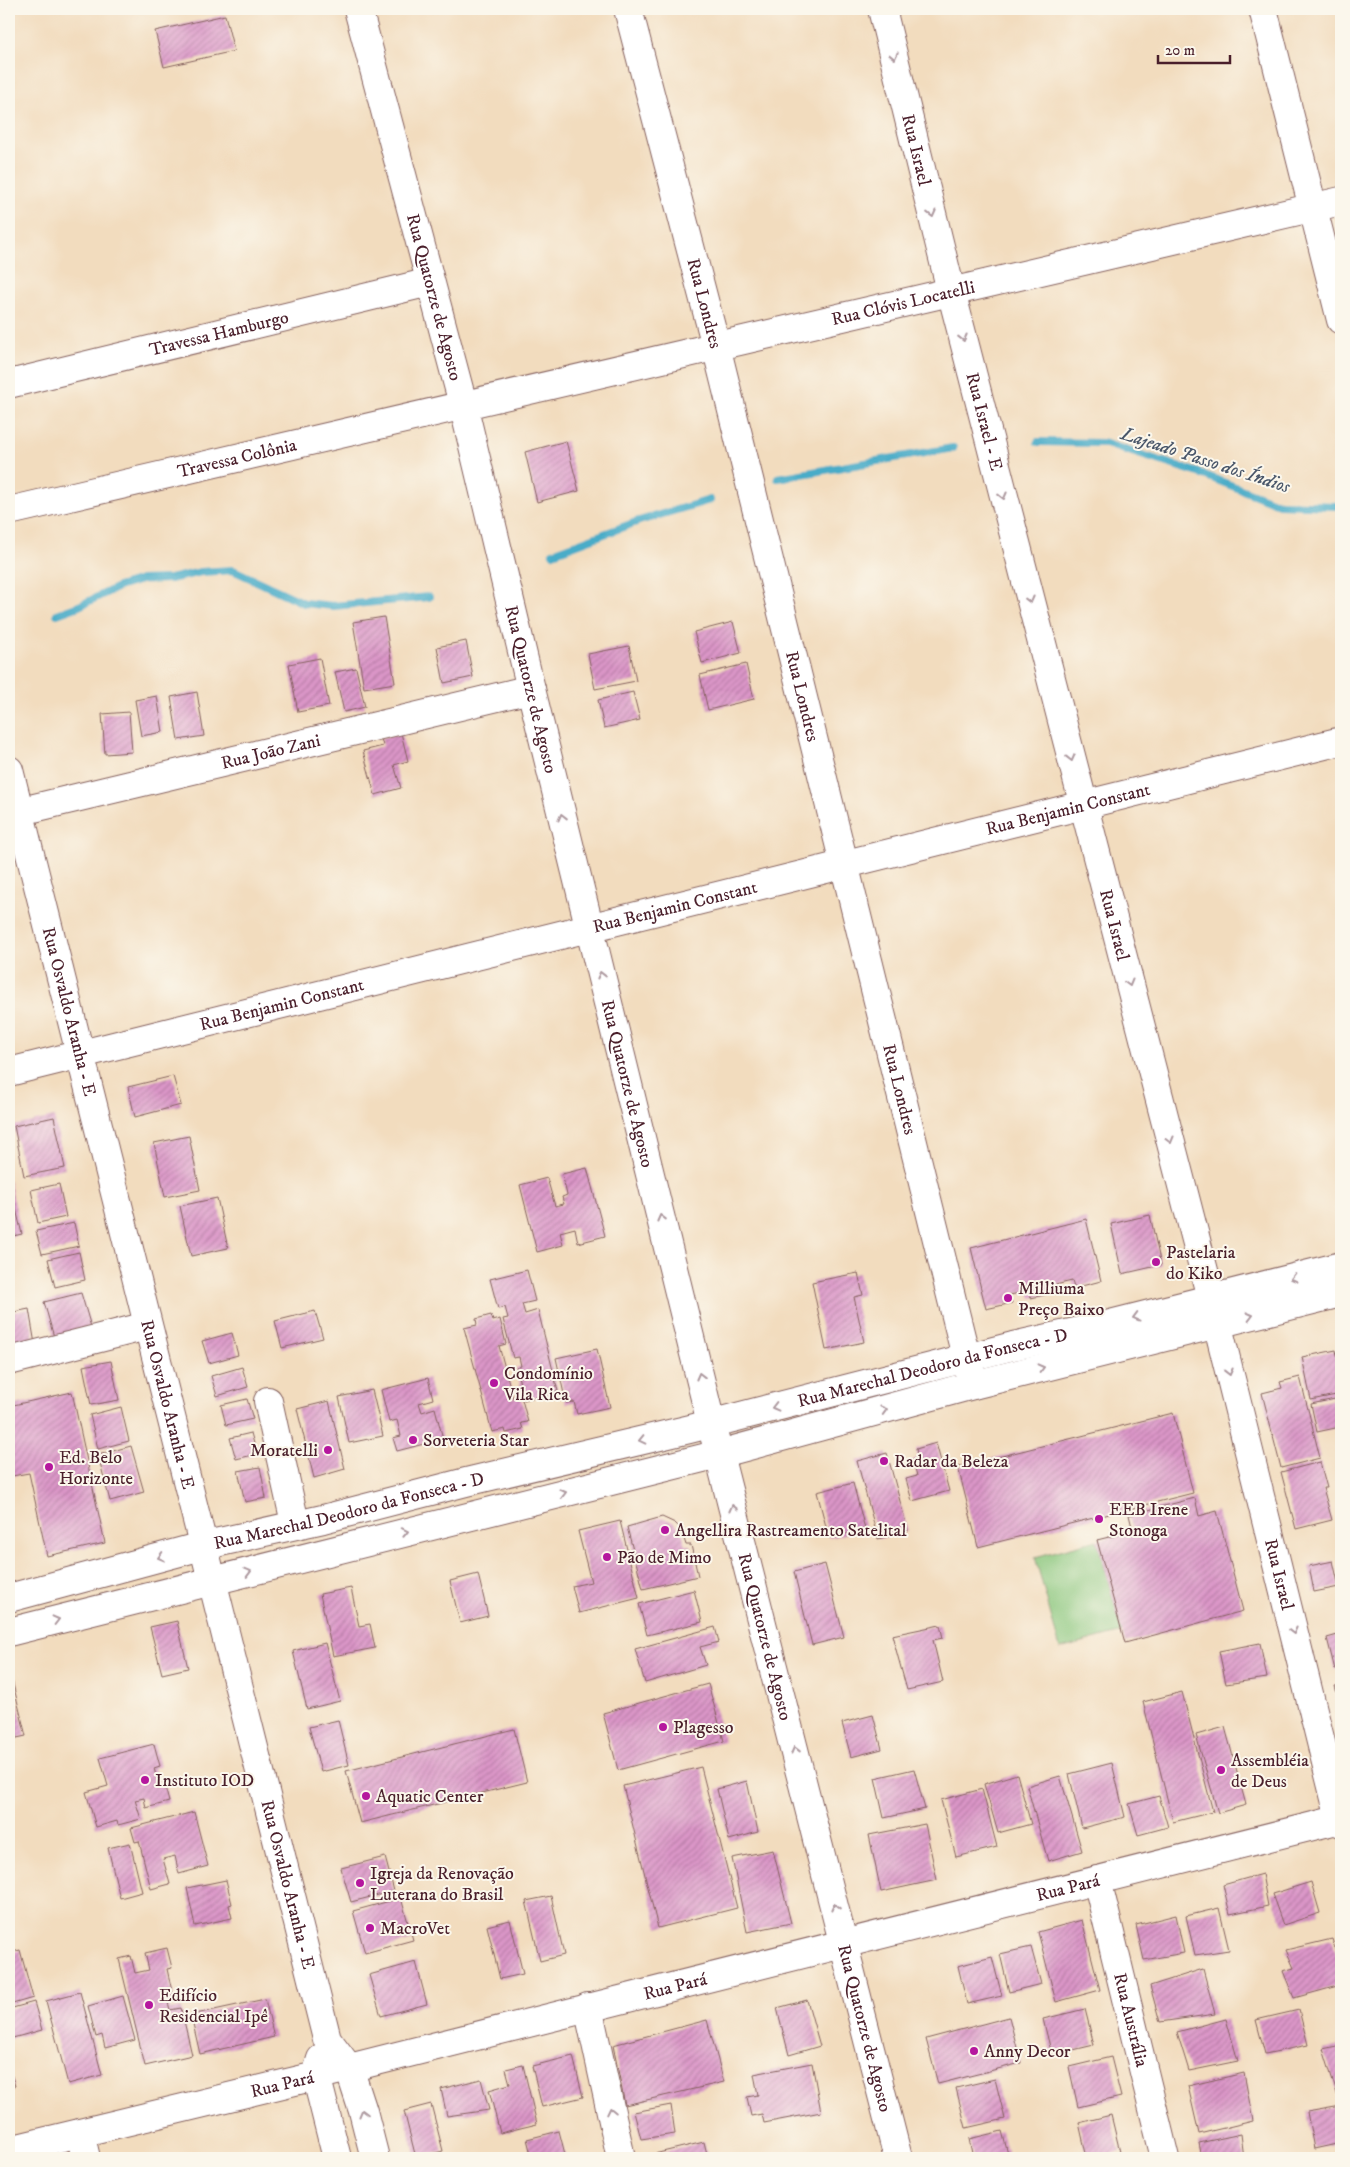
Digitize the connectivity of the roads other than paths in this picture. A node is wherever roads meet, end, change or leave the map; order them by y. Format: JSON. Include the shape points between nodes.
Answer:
{"nodes":[{"id":1,"x":358,"y":9,"type":"edge"},
{"id":2,"x":628,"y":9,"type":"edge"},
{"id":3,"x":882,"y":9,"type":"edge"},
{"id":4,"x":1263,"y":9,"type":"edge"},
{"id":5,"x":1341,"y":201,"type":"edge"},
{"id":6,"x":1313,"y":208,"type":"junction"},
{"id":7,"x":430,"y":282,"type":"junction"},
{"id":8,"x":951,"y":291,"type":"junction"},
{"id":9,"x":1341,"y":320,"type":"edge"},
{"id":10,"x":716,"y":346,"type":"junction"},
{"id":11,"x":9,"y":384,"type":"edge"},
{"id":12,"x":463,"y":404,"type":"junction"},
{"id":13,"x":9,"y":511,"type":"edge"},
{"id":14,"x":1018,"y":553,"type":"joint"},
{"id":15,"x":531,"y":689,"type":"junction"},
{"id":16,"x":1341,"y":742,"type":"edge"},
{"id":17,"x":9,"y":770,"type":"edge"},
{"id":18,"x":1083,"y":806,"type":"junction"},
{"id":19,"x":14,"y":812,"type":"edge"},
{"id":20,"x":844,"y":865,"type":"junction"},
{"id":21,"x":590,"y":928,"type":"junction"},
{"id":22,"x":80,"y":1055,"type":"junction"},
{"id":23,"x":9,"y":1072,"type":"edge"},
{"id":24,"x":1341,"y":1266,"type":"edge"},
{"id":25,"x":1341,"y":1293,"type":"edge"},
{"id":26,"x":1211,"y":1298,"type":"junction"},
{"id":27,"x":1217,"y":1324,"type":"junction"},
{"id":28,"x":147,"y":1326,"type":"junction"},
{"id":29,"x":1101,"y":1340,"type":"junction"},
{"id":30,"x":966,"y":1358,"type":"junction"},
{"id":31,"x":9,"y":1361,"type":"edge"},
{"id":32,"x":973,"y":1385,"type":"junction"},
{"id":33,"x":850,"y":1388,"type":"junction"},
{"id":34,"x":268,"y":1400,"type":"dead end"},
{"id":35,"x":858,"y":1417,"type":"junction"},
{"id":36,"x":710,"y":1423,"type":"junction"},
{"id":37,"x":727,"y":1452,"type":"junction"},
{"id":38,"x":466,"y":1482,"type":"junction"},
{"id":39,"x":474,"y":1515,"type":"junction"},
{"id":40,"x":295,"y":1523,"type":"junction"},
{"id":41,"x":202,"y":1546,"type":"junction"},
{"id":42,"x":211,"y":1582,"type":"junction"},
{"id":43,"x":9,"y":1598,"type":"edge"},
{"id":44,"x":9,"y":1632,"type":"edge"},
{"id":45,"x":1341,"y":1821,"type":"edge"},
{"id":46,"x":1097,"y":1880,"type":"junction"},
{"id":47,"x":844,"y":1943,"type":"junction"},
{"id":48,"x":588,"y":2007,"type":"junction"},
{"id":49,"x":327,"y":2038,"type":"junction"},
{"id":50,"x":350,"y":2068,"type":"junction"},
{"id":51,"x":316,"y":2076,"type":"junction"},
{"id":52,"x":83,"y":2146,"type":"edge"},
{"id":53,"x":9,"y":2150,"type":"edge"},
{"id":54,"x":337,"y":2158,"type":"edge"},
{"id":55,"x":375,"y":2158,"type":"edge"},
{"id":56,"x":621,"y":2158,"type":"edge"},
{"id":57,"x":898,"y":2158,"type":"edge"},
{"id":58,"x":1166,"y":2158,"type":"edge"}],
"edges":[{"from":1,"to":7,"type":"street","name":"Rua Quatorze de Agosto"},
{"from":2,"to":10,"type":"street","name":"Rua Londres"},
{"from":3,"to":8,"type":"street","name":"Rua Israel","one_way":true},
{"from":4,"to":6,"type":"street"},
{"from":5,"to":6,"type":"street","name":"Rua Clóvis Locatelli"},
{"from":6,"to":8,"type":"street","name":"Rua Clóvis Locatelli"},
{"from":6,"to":9,"type":"street"},
{"from":7,"to":11,"type":"street","name":"Travessa Hamburgo"},
{"from":7,"to":12,"type":"street","name":"Rua Quatorze de Agosto"},
{"from":8,"to":10,"type":"street","name":"Rua Clóvis Locatelli"},
{"from":8,"to":14,"type":"street","name":"Rua Israel - E","one_way":true},
{"from":10,"to":12,"type":"street","name":"Rua Clóvis Locatelli"},
{"from":10,"to":20,"type":"street","name":"Rua Londres"},
{"from":12,"to":13,"type":"street","name":"Travessa Colônia"},
{"from":12,"to":15,"type":"street","name":"Rua Quatorze de Agosto"},
{"from":14,"to":18,"type":"street","name":"Rua Israel","one_way":true},
{"from":15,"to":19,"type":"street","name":"Rua João Zani"},
{"from":21,"to":15,"type":"street","name":"Rua Quatorze de Agosto","one_way":true},
{"from":16,"to":18,"type":"street","name":"Rua Benjamin Constant"},
{"from":17,"to":19,"type":"street","name":"Rua Osvaldo Aranha - E"},
{"from":18,"to":20,"type":"street","name":"Rua Benjamin Constant"},
{"from":18,"to":26,"type":"street","name":"Rua Israel","one_way":true},
{"from":19,"to":22,"type":"street","name":"Rua Osvaldo Aranha - E"},
{"from":20,"to":21,"type":"street","name":"Rua Benjamin Constant"},
{"from":20,"to":30,"type":"street","name":"Rua Londres"},
{"from":21,"to":22,"type":"street","name":"Rua Benjamin Constant"},
{"from":36,"to":21,"type":"street","name":"Rua Quatorze de Agosto","one_way":true},
{"from":22,"to":23,"type":"street","name":"Rua Benjamin Constant"},
{"from":22,"to":28,"type":"street","name":"Rua Osvaldo Aranha - E"},
{"from":24,"to":26,"type":"street","name":"Rua Marechal Deodoro da Fonseca - D","one_way":true},
{"from":27,"to":25,"type":"street","name":"Rua Marechal Deodoro da Fonseca - D","one_way":true},
{"from":26,"to":27,"type":"street"},
{"from":26,"to":29,"type":"street","name":"Rua Marechal Deodoro da Fonseca - D","one_way":true},
{"from":27,"to":29,"type":"street","name":"Rua Marechal Deodoro da Fonseca - D"},
{"from":27,"to":45,"type":"street","name":"Rua Israel","one_way":true},
{"from":28,"to":31,"type":"street"},
{"from":28,"to":41,"type":"street","name":"Rua Osvaldo Aranha - E"},
{"from":29,"to":30,"type":"street","name":"Rua Marechal Deodoro da Fonseca - D"},
{"from":32,"to":29,"type":"street","name":"Rua Marechal Deodoro da Fonseca - D","one_way":true},
{"from":30,"to":32,"type":"street","name":"Rua Londres"},
{"from":30,"to":33,"type":"street","name":"Rua Marechal Deodoro da Fonseca - D"},
{"from":35,"to":32,"type":"street","name":"Rua Marechal Deodoro da Fonseca - D","one_way":true},
{"from":33,"to":35,"type":"street"},
{"from":33,"to":36,"type":"street","name":"Rua Marechal Deodoro da Fonseca - D","one_way":true},
{"from":34,"to":40,"type":"street"},
{"from":35,"to":37,"type":"street","name":"Rua Marechal Deodoro da Fonseca - D"},
{"from":36,"to":37,"type":"street","name":"Rua Quatorze de Agosto"},
{"from":36,"to":38,"type":"street","name":"Rua Marechal Deodoro da Fonseca - D","one_way":true},
{"from":39,"to":37,"type":"street","name":"Rua Marechal Deodoro da Fonseca - D","one_way":true},
{"from":47,"to":37,"type":"street","name":"Rua Quatorze de Agosto","one_way":true},
{"from":38,"to":39,"type":"street"},
{"from":38,"to":40,"type":"street","name":"Rua Marechal Deodoro da Fonseca - D"},
{"from":42,"to":39,"type":"street","name":"Rua Marechal Deodoro da Fonseca - D","one_way":true},
{"from":40,"to":41,"type":"street","name":"Rua Marechal Deodoro da Fonseca - D"},
{"from":41,"to":42,"type":"street","name":"Rua Osvaldo Aranha - E"},
{"from":41,"to":43,"type":"street","name":"Rua Marechal Deodoro da Fonseca - D","one_way":true},
{"from":44,"to":42,"type":"street","name":"Rua Marechal Deodoro da Fonseca - D","one_way":true},
{"from":42,"to":49,"type":"street","name":"Rua Osvaldo Aranha - E"},
{"from":45,"to":46,"type":"street","name":"Rua Pará"},
{"from":46,"to":47,"type":"street","name":"Rua Pará"},
{"from":46,"to":58,"type":"street","name":"Rua Austrália"},
{"from":47,"to":48,"type":"street","name":"Rua Pará"},
{"from":47,"to":57,"type":"street","name":"Rua Quatorze de Agosto"},
{"from":48,"to":50,"type":"street","name":"Rua Pará"},
{"from":56,"to":48,"type":"street","one_way":true},
{"from":49,"to":50,"type":"street","name":"Rua Osvaldo Aranha - E"},
{"from":49,"to":51,"type":"street"},
{"from":50,"to":51,"type":"street","name":"Rua Pará"},
{"from":55,"to":50,"type":"street","one_way":true},
{"from":51,"to":52,"type":"street","name":"Rua Pará"},
{"from":51,"to":54,"type":"street"},
{"from":52,"to":53,"type":"street","name":"Rua Pará"}]}
